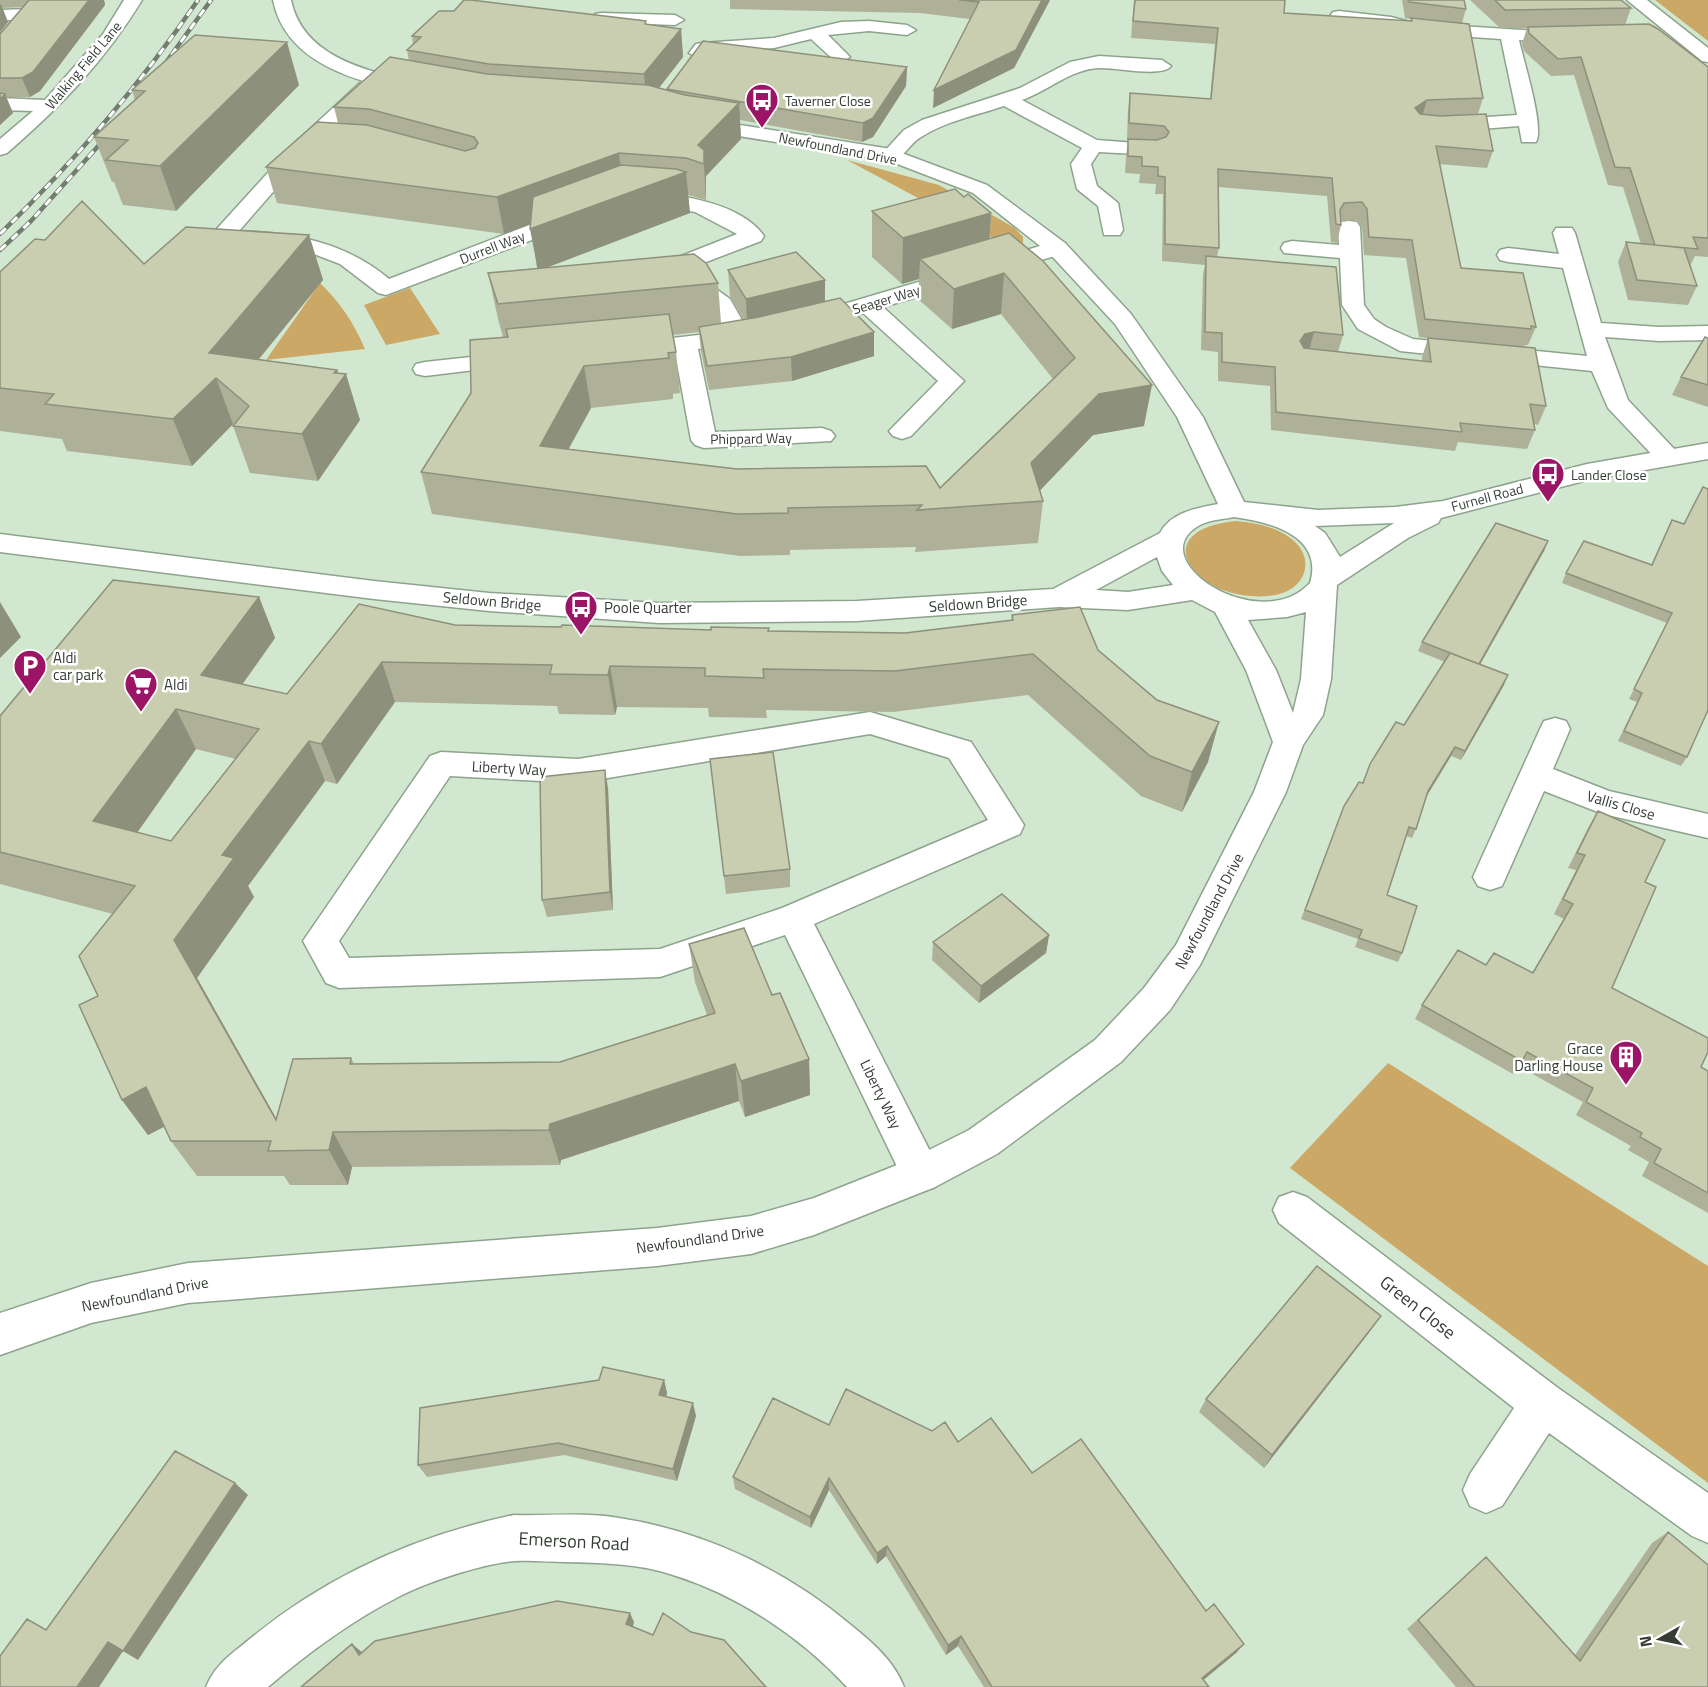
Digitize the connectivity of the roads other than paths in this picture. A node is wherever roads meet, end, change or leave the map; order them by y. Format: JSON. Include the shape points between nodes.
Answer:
{"nodes":[{"id":1,"x":133,"y":0,"type":"edge"},
{"id":2,"x":282,"y":0,"type":"edge"},
{"id":3,"x":682,"y":0,"type":"edge"},
{"id":4,"x":1636,"y":0,"type":"edge"},
{"id":5,"x":1387,"y":2,"type":"dead end"},
{"id":6,"x":0,"y":15,"type":"edge"},
{"id":7,"x":1339,"y":16,"type":"edge"},
{"id":8,"x":601,"y":18,"type":"edge"},
{"id":9,"x":1391,"y":22,"type":"junction"},
{"id":10,"x":907,"y":30,"type":"dead end"},
{"id":11,"x":1675,"y":31,"type":"junction"},
{"id":12,"x":689,"y":33,"type":"junction"},
{"id":13,"x":1654,"y":33,"type":"edge"},
{"id":14,"x":816,"y":34,"type":"junction"},
{"id":15,"x":1509,"y":36,"type":"junction"},
{"id":16,"x":1582,"y":38,"type":"edge"},
{"id":17,"x":1,"y":46,"type":"edge"},
{"id":18,"x":841,"y":57,"type":"edge"},
{"id":19,"x":1708,"y":57,"type":"edge"},
{"id":20,"x":688,"y":66,"type":"edge"},
{"id":21,"x":1162,"y":66,"type":"dead end"},
{"id":22,"x":375,"y":79,"type":"junction"},
{"id":23,"x":427,"y":91,"type":"edge"},
{"id":24,"x":1006,"y":99,"type":"junction"},
{"id":25,"x":0,"y":104,"type":"edge"},
{"id":26,"x":50,"y":106,"type":"junction"},
{"id":27,"x":680,"y":120,"type":"edge"},
{"id":28,"x":1422,"y":125,"type":"edge"},
{"id":29,"x":1094,"y":146,"type":"junction"},
{"id":30,"x":0,"y":148,"type":"edge"},
{"id":31,"x":301,"y":148,"type":"junction"},
{"id":32,"x":1154,"y":149,"type":"edge"},
{"id":33,"x":323,"y":150,"type":"edge"},
{"id":34,"x":891,"y":155,"type":"junction"},
{"id":35,"x":624,"y":197,"type":"edge"},
{"id":36,"x":590,"y":210,"type":"edge"},
{"id":37,"x":1349,"y":227,"type":"edge"},
{"id":38,"x":1112,"y":230,"type":"dead end"},
{"id":39,"x":1564,"y":232,"type":"dead end"},
{"id":40,"x":1057,"y":248,"type":"junction"},
{"id":41,"x":1292,"y":248,"type":"dead end"},
{"id":42,"x":1349,"y":252,"type":"junction"},
{"id":43,"x":1508,"y":255,"type":"dead end"},
{"id":44,"x":1571,"y":262,"type":"junction"},
{"id":45,"x":673,"y":267,"type":"junction"},
{"id":46,"x":632,"y":285,"type":"edge"},
{"id":47,"x":866,"y":304,"type":"junction"},
{"id":48,"x":1593,"y":329,"type":"junction"},
{"id":49,"x":1708,"y":333,"type":"edge"},
{"id":50,"x":739,"y":337,"type":"junction"},
{"id":51,"x":685,"y":344,"type":"junction"},
{"id":52,"x":1408,"y":346,"type":"junction"},
{"id":53,"x":603,"y":353,"type":"edge"},
{"id":54,"x":534,"y":357,"type":"edge"},
{"id":55,"x":1601,"y":365,"type":"junction"},
{"id":56,"x":1396,"y":368,"type":"edge"},
{"id":57,"x":425,"y":369,"type":"dead end"},
{"id":58,"x":902,"y":431,"type":"dead end"},
{"id":59,"x":822,"y":436,"type":"dead end"},
{"id":60,"x":1708,"y":451,"type":"edge"},
{"id":61,"x":1668,"y":457,"type":"junction"},
{"id":62,"x":1233,"y":509,"type":"junction"},
{"id":63,"x":1443,"y":509,"type":"junction"},
{"id":64,"x":1268,"y":513,"type":"junction"},
{"id":65,"x":1171,"y":538,"type":"junction"},
{"id":66,"x":0,"y":543,"type":"edge"},
{"id":67,"x":1324,"y":583,"type":"junction"},
{"id":68,"x":1192,"y":591,"type":"junction"},
{"id":69,"x":1059,"y":598,"type":"junction"},
{"id":70,"x":1226,"y":606,"type":"junction"},
{"id":71,"x":1556,"y":729,"type":"dead end"},
{"id":72,"x":1289,"y":742,"type":"junction"},
{"id":73,"x":1535,"y":775,"type":"junction"},
{"id":74,"x":1708,"y":826,"type":"edge"},
{"id":75,"x":1490,"y":877,"type":"dead end"},
{"id":76,"x":794,"y":918,"type":"junction"},
{"id":77,"x":921,"y":1174,"type":"junction"},
{"id":78,"x":1293,"y":1210,"type":"dead end"},
{"id":79,"x":0,"y":1334,"type":"edge"},
{"id":80,"x":1543,"y":1403,"type":"junction"},
{"id":81,"x":1486,"y":1490,"type":"dead end"},
{"id":82,"x":1708,"y":1520,"type":"edge"},
{"id":83,"x":230,"y":1687,"type":"edge"},
{"id":84,"x":880,"y":1687,"type":"edge"}],
"edges":[{"from":1,"to":26,"type":"street","name":"Walking Field Lane","via":[[110,37]]},
{"from":2,"to":22,"type":"street","via":[[292,29],[307,45],[333,62]]},
{"from":3,"to":12,"type":"street"},
{"from":4,"to":11,"type":"street"},
{"from":5,"to":9,"type":"street"},
{"from":6,"to":17,"type":"street","via":[[27,14]]},
{"from":7,"to":9,"type":"street"},
{"from":8,"to":12,"type":"street"},
{"from":9,"to":15,"type":"street","via":[[1413,28]]},
{"from":10,"to":14,"type":"street","via":[[841,27]]},
{"from":11,"to":13,"type":"street"},
{"from":11,"to":19,"type":"street"},
{"from":12,"to":14,"type":"street","via":[[774,43]]},
{"from":12,"to":20,"type":"street"},
{"from":14,"to":18,"type":"street"},
{"from":15,"to":16,"type":"street"},
{"from":15,"to":28,"type":"street","via":[[1528,130],[1490,121],[1458,127]]},
{"from":21,"to":24,"type":"street","via":[[1099,62],[1077,66]]},
{"from":22,"to":23,"type":"street"},
{"from":22,"to":31,"type":"street"},
{"from":24,"to":29,"type":"street"},
{"from":24,"to":34,"type":"street","via":[[929,124],[911,134]]},
{"from":25,"to":26,"type":"street"},
{"from":26,"to":30,"type":"street","name":"Walking Field Lane"},
{"from":27,"to":34,"type":"street","name":"Newfoundland Drive"},
{"from":29,"to":32,"type":"street"},
{"from":29,"to":38,"type":"street","via":[[1081,164],[1087,189],[1108,202]]},
{"from":31,"to":33,"type":"street"},
{"from":31,"to":36,"type":"street","name":"Durrell Way","via":[[222,237],[288,239],[322,248],[364,267],[386,288]]},
{"from":34,"to":40,"type":"street","name":"Newfoundland Drive","via":[[980,189]]},
{"from":35,"to":45,"type":"street","via":[[682,201],[730,217],[753,236]]},
{"from":37,"to":42,"type":"street"},
{"from":39,"to":44,"type":"street"},
{"from":40,"to":47,"type":"street","name":"Seager Way"},
{"from":40,"to":62,"type":"street","name":"Newfoundland Drive","via":[[1123,319],[1190,417]]},
{"from":41,"to":42,"type":"street"},
{"from":42,"to":52,"type":"street","via":[[1353,305],[1358,314],[1378,332]]},
{"from":43,"to":44,"type":"street"},
{"from":44,"to":48,"type":"street"},
{"from":45,"to":46,"type":"street"},
{"from":45,"to":50,"type":"street","via":[[722,304]]},
{"from":47,"to":50,"type":"street","name":"Seager Way"},
{"from":47,"to":58,"type":"street","via":[[952,381]]},
{"from":48,"to":49,"type":"street"},
{"from":48,"to":55,"type":"street"},
{"from":50,"to":51,"type":"street","name":"Seager Way"},
{"from":51,"to":53,"type":"street","name":"Seager Way"},
{"from":51,"to":59,"type":"street","name":"Phippard Way","via":[[704,440]]},
{"from":52,"to":55,"type":"street"},
{"from":52,"to":56,"type":"street","via":[[1398,357]]},
{"from":54,"to":57,"type":"street"},
{"from":55,"to":61,"type":"street","via":[[1617,403]]},
{"from":60,"to":61,"type":"street","name":"Furnell Road"},
{"from":61,"to":63,"type":"street","name":"Furnell Road","via":[[1587,472]]},
{"from":62,"to":64,"type":"street","name":"Newfoundland Drive"},
{"from":62,"to":65,"type":"street","name":"Newfoundland Drive","via":[[1194,517]]},
{"from":63,"to":64,"type":"street","name":"Furnell Road","via":[[1317,518]]},
{"from":63,"to":67,"type":"street","name":"Furnell Road","via":[[1398,532]]},
{"from":64,"to":67,"type":"street","name":"Newfoundland Drive","via":[[1287,520],[1315,540],[1324,553]]},
{"from":65,"to":68,"type":"street","via":[[1167,547],[1171,566]]},
{"from":65,"to":69,"type":"street","name":"Seldown Bridge"},
{"from":66,"to":69,"type":"street","name":"Seldown Bridge","via":[[374,590],[658,613],[857,611]]},
{"from":67,"to":70,"type":"street","via":[[1298,605],[1282,609],[1263,611]]},
{"from":67,"to":72,"type":"street","name":"Newfoundland Drive","via":[[1316,679],[1308,715]]},
{"from":68,"to":69,"type":"street","name":"Seldown Bridge","via":[[1128,601]]},
{"from":68,"to":70,"type":"street"},
{"from":70,"to":72,"type":"street","via":[[1261,670]]},
{"from":71,"to":73,"type":"street"},
{"from":72,"to":77,"type":"street","name":"Newfoundland Drive","via":[[1270,792],[1188,955],[1157,999],[1108,1051],[1052,1094],[983,1142]]},
{"from":73,"to":74,"type":"street","name":"Vallis Close","via":[[1603,802]]},
{"from":73,"to":75,"type":"street"},
{"from":76,"to":76,"type":"street","name":"Liberty Way","via":[[660,963],[339,973],[320,941],[441,764],[578,771],[870,723],[960,750],[1008,825]]},
{"from":76,"to":77,"type":"street","name":"Liberty Way"},
{"from":77,"to":79,"type":"street","name":"Newfoundland Drive","via":[[814,1216],[751,1234],[657,1247],[188,1283],[92,1302]]},
{"from":78,"to":80,"type":"street","name":"Green Close"},
{"from":80,"to":81,"type":"street"},
{"from":80,"to":82,"type":"street","name":"Green Close"},
{"from":83,"to":84,"type":"street","name":"Emerson Road","via":[[283,1642],[392,1575],[475,1546],[514,1538],[616,1540],[672,1551],[723,1571],[763,1591],[811,1623],[854,1658]]}]}
